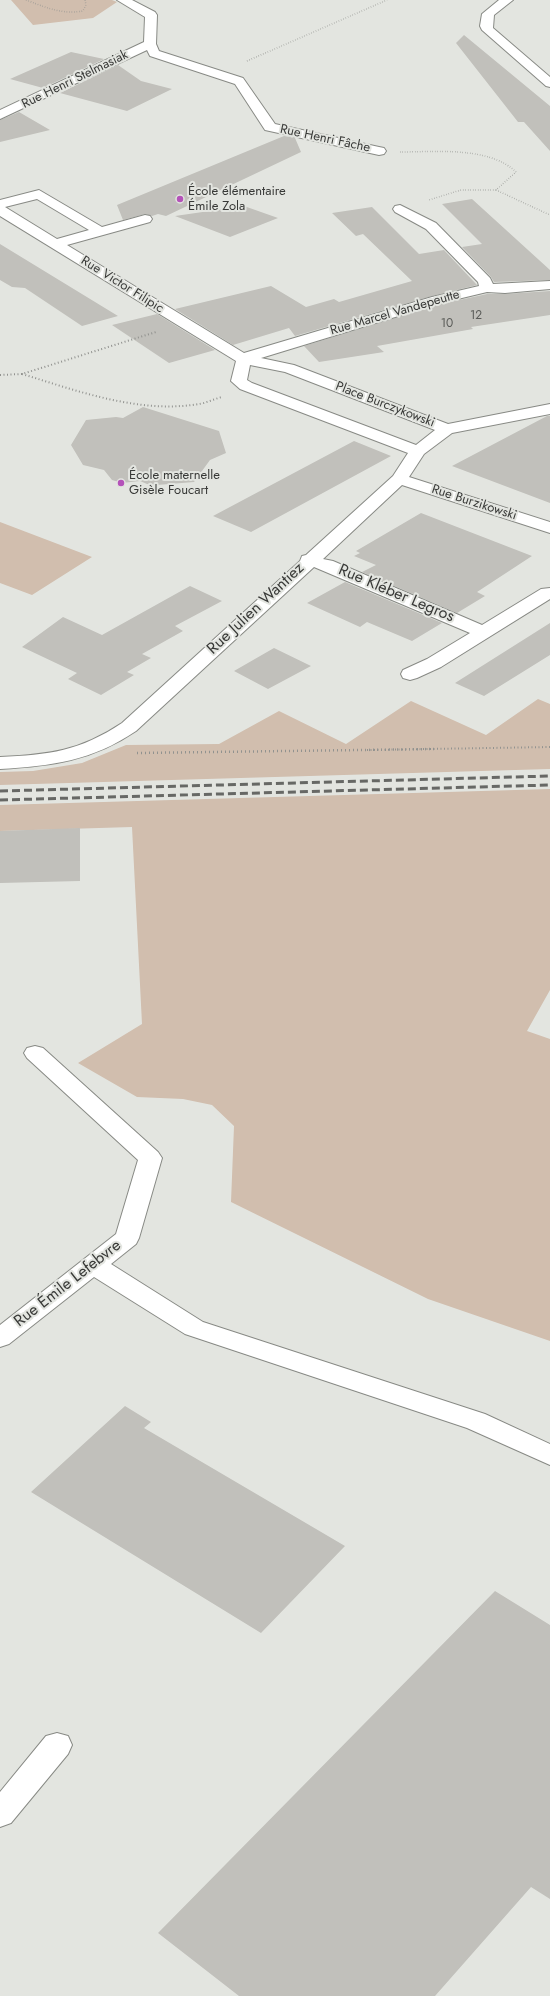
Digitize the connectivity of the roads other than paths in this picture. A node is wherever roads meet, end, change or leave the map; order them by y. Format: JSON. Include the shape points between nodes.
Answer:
{"nodes":[{"id":1,"x":123,"y":0,"type":"edge"},
{"id":2,"x":506,"y":0,"type":"edge"},
{"id":3,"x":150,"y":44,"type":"junction"},
{"id":4,"x":550,"y":84,"type":"edge"},
{"id":5,"x":0,"y":115,"type":"edge"},
{"id":6,"x":379,"y":151,"type":"road end"},
{"id":7,"x":0,"y":204,"type":"edge"},
{"id":8,"x":400,"y":209,"type":"road end"},
{"id":9,"x":0,"y":210,"type":"edge"},
{"id":10,"x":146,"y":219,"type":"dead end"},
{"id":11,"x":101,"y":232,"type":"junction"},
{"id":12,"x":56,"y":244,"type":"junction"},
{"id":13,"x":550,"y":285,"type":"edge"},
{"id":14,"x":487,"y":288,"type":"junction"},
{"id":15,"x":244,"y":359,"type":"junction"},
{"id":16,"x":550,"y":408,"type":"edge"},
{"id":17,"x":447,"y":429,"type":"junction"},
{"id":18,"x":418,"y":451,"type":"junction"},
{"id":19,"x":399,"y":479,"type":"junction"},
{"id":20,"x":550,"y":528,"type":"edge"},
{"id":21,"x":308,"y":560,"type":"junction"},
{"id":22,"x":547,"y":593,"type":"dead end"},
{"id":23,"x":483,"y":632,"type":"junction"},
{"id":24,"x":410,"y":674,"type":"dead end"},
{"id":25,"x":0,"y":763,"type":"edge"},
{"id":26,"x":35,"y":1053,"type":"dead end"},
{"id":27,"x":93,"y":1264,"type":"junction"},
{"id":28,"x":0,"y":1338,"type":"edge"},
{"id":29,"x":550,"y":1455,"type":"edge"},
{"id":30,"x":58,"y":1745,"type":"dead end"},
{"id":31,"x":0,"y":1814,"type":"edge"}],
"edges":[{"from":1,"to":3,"type":"street","via":[[151,15]]},
{"from":2,"to":4,"type":"street","via":[[488,14],[488,30]]},
{"from":3,"to":5,"type":"street","name":"Rue Henri Stelmasiak"},
{"from":3,"to":6,"type":"street","name":"Rue Henri Fâche","via":[[154,52],[239,81],[270,127]]},
{"from":7,"to":11,"type":"street","via":[[39,194]]},
{"from":8,"to":14,"type":"street","via":[[431,226],[485,281]]},
{"from":9,"to":12,"type":"street","name":"Rue Victor Filipic"},
{"from":10,"to":11,"type":"street"},
{"from":11,"to":12,"type":"street"},
{"from":12,"to":15,"type":"street","name":"Rue Victor Filipic"},
{"from":13,"to":14,"type":"street","name":"Rue Marcel Vandepeutte"},
{"from":14,"to":15,"type":"street","name":"Rue Marcel Vandepeutte","via":[[437,300]]},
{"from":15,"to":17,"type":"street","name":"Place Burczykowski","via":[[289,368]]},
{"from":15,"to":18,"type":"street","name":"Place Burczykowski","via":[[239,381],[246,386]]},
{"from":16,"to":17,"type":"street"},
{"from":17,"to":18,"type":"street","name":"Place Burczykowski"},
{"from":18,"to":19,"type":"street","name":"Rue Julien Wantiez"},
{"from":19,"to":20,"type":"street","name":"Rue Burzikowski"},
{"from":19,"to":21,"type":"street","name":"Rue Julien Wantiez"},
{"from":21,"to":23,"type":"street","name":"Rue Kléber Legros","via":[[327,565]]},
{"from":21,"to":25,"type":"street","name":"Rue Julien Wantiez","via":[[129,727],[114,738],[81,754],[56,760]]},
{"from":22,"to":23,"type":"street","name":"Rue Kléber Legros"},
{"from":23,"to":24,"type":"street","name":"Rue Kléber Legros","via":[[434,663]]},
{"from":26,"to":27,"type":"street","name":"Rue Émile Lefebvre","via":[[150,1158],[127,1238]]},
{"from":27,"to":28,"type":"street","name":"Rue Émile Lefebvre"},
{"from":27,"to":29,"type":"street","via":[[194,1328],[476,1421]]},
{"from":30,"to":31,"type":"street"}]}
